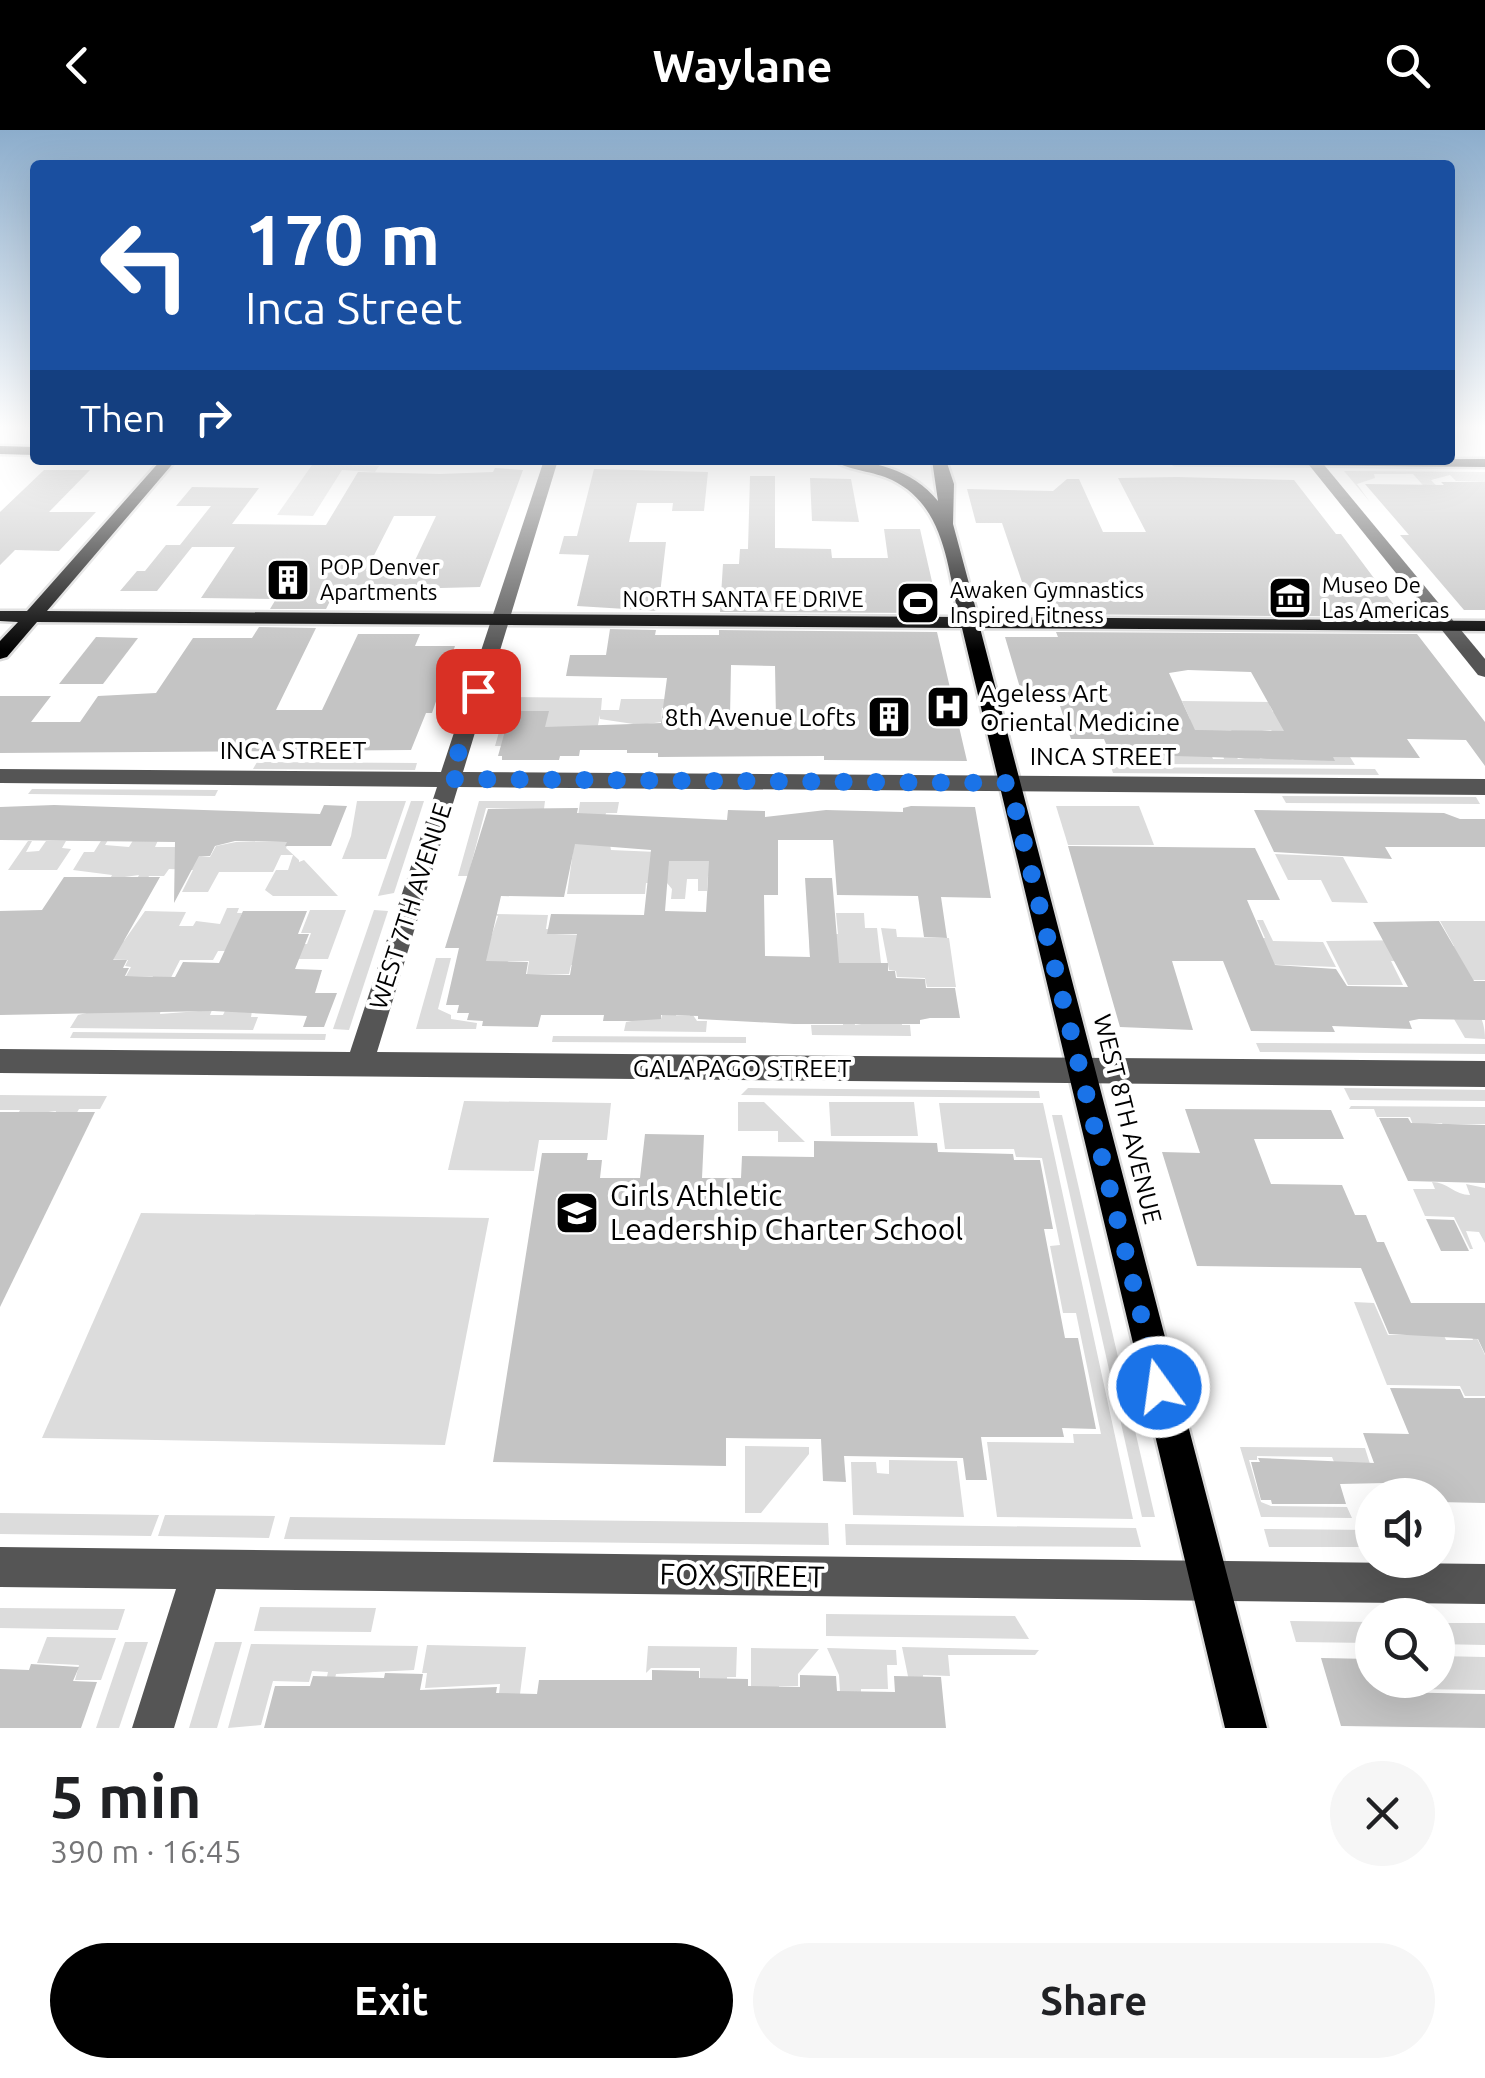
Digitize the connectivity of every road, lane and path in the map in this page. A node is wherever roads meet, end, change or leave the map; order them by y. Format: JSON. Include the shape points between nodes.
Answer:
{"nodes":[{"id":1,"x":133,"y":502,"type":"edge"},
{"id":2,"x":538,"y":502,"type":"edge"},
{"id":3,"x":932,"y":502,"type":"edge"},
{"id":4,"x":946,"y":502,"type":"edge"},
{"id":5,"x":1345,"y":502,"type":"edge"},
{"id":6,"x":946,"y":527,"type":"junction"},
{"id":7,"x":0,"y":616,"type":"edge"},
{"id":8,"x":33,"y":616,"type":"junction"},
{"id":9,"x":500,"y":620,"type":"junction"},
{"id":10,"x":970,"y":623,"type":"junction"},
{"id":11,"x":1447,"y":626,"type":"junction"},
{"id":12,"x":1485,"y":626,"type":"edge"},
{"id":13,"x":0,"y":653,"type":"edge"},
{"id":14,"x":1485,"y":672,"type":"edge"},
{"id":15,"x":0,"y":776,"type":"edge"},
{"id":16,"x":450,"y":779,"type":"junction"},
{"id":17,"x":1009,"y":783,"type":"junction"},
{"id":18,"x":1485,"y":787,"type":"edge"},
{"id":19,"x":0,"y":1061,"type":"edge"},
{"id":20,"x":359,"y":1066,"type":"junction"},
{"id":21,"x":1080,"y":1071,"type":"junction"},
{"id":22,"x":1485,"y":1074,"type":"edge"},
{"id":23,"x":0,"y":1568,"type":"edge"},
{"id":24,"x":202,"y":1570,"type":"junction"},
{"id":25,"x":1208,"y":1582,"type":"junction"},
{"id":26,"x":1485,"y":1584,"type":"edge"},
{"id":27,"x":152,"y":1728,"type":"edge"},
{"id":28,"x":1246,"y":1728,"type":"edge"}],
"edges":[{"from":1,"to":8,"type":"main road"},
{"from":2,"to":9,"type":"street","name":"WEST 7TH AVENUE"},
{"from":3,"to":6,"type":"main road","name":"WEST 8TH AVENUE"},
{"from":4,"to":6,"type":"main road","name":"WEST 8TH AVENUE"},
{"from":5,"to":11,"type":"street"},
{"from":6,"to":10,"type":"main road","name":"WEST 8TH AVENUE"},
{"from":7,"to":8,"type":"main road","name":"NORTH SANTA FE DRIVE"},
{"from":8,"to":9,"type":"main road","name":"NORTH SANTA FE DRIVE"},
{"from":8,"to":13,"type":"main road"},
{"from":9,"to":10,"type":"main road","name":"NORTH SANTA FE DRIVE"},
{"from":9,"to":16,"type":"street","name":"WEST 7TH AVENUE"},
{"from":10,"to":11,"type":"main road","name":"NORTH SANTA FE DRIVE"},
{"from":10,"to":17,"type":"main road","name":"WEST 8TH AVENUE"},
{"from":11,"to":12,"type":"main road","name":"NORTH SANTA FE DRIVE"},
{"from":11,"to":14,"type":"street"},
{"from":15,"to":16,"type":"street","name":"INCA STREET"},
{"from":16,"to":17,"type":"street","name":"INCA STREET"},
{"from":16,"to":20,"type":"street","name":"WEST 7TH AVENUE"},
{"from":17,"to":18,"type":"street","name":"INCA STREET"},
{"from":17,"to":21,"type":"main road","name":"WEST 8TH AVENUE"},
{"from":19,"to":20,"type":"street","name":"GALAPAGO STREET"},
{"from":20,"to":21,"type":"street","name":"GALAPAGO STREET"},
{"from":21,"to":22,"type":"street","name":"GALAPAGO STREET"},
{"from":21,"to":25,"type":"main road","name":"WEST 8TH AVENUE"},
{"from":23,"to":24,"type":"street","name":"FOX STREET"},
{"from":24,"to":25,"type":"street","name":"FOX STREET"},
{"from":24,"to":27,"type":"street"},
{"from":25,"to":26,"type":"street","name":"FOX STREET"},
{"from":25,"to":28,"type":"main road","name":"WEST 8TH AVENUE"}]}
